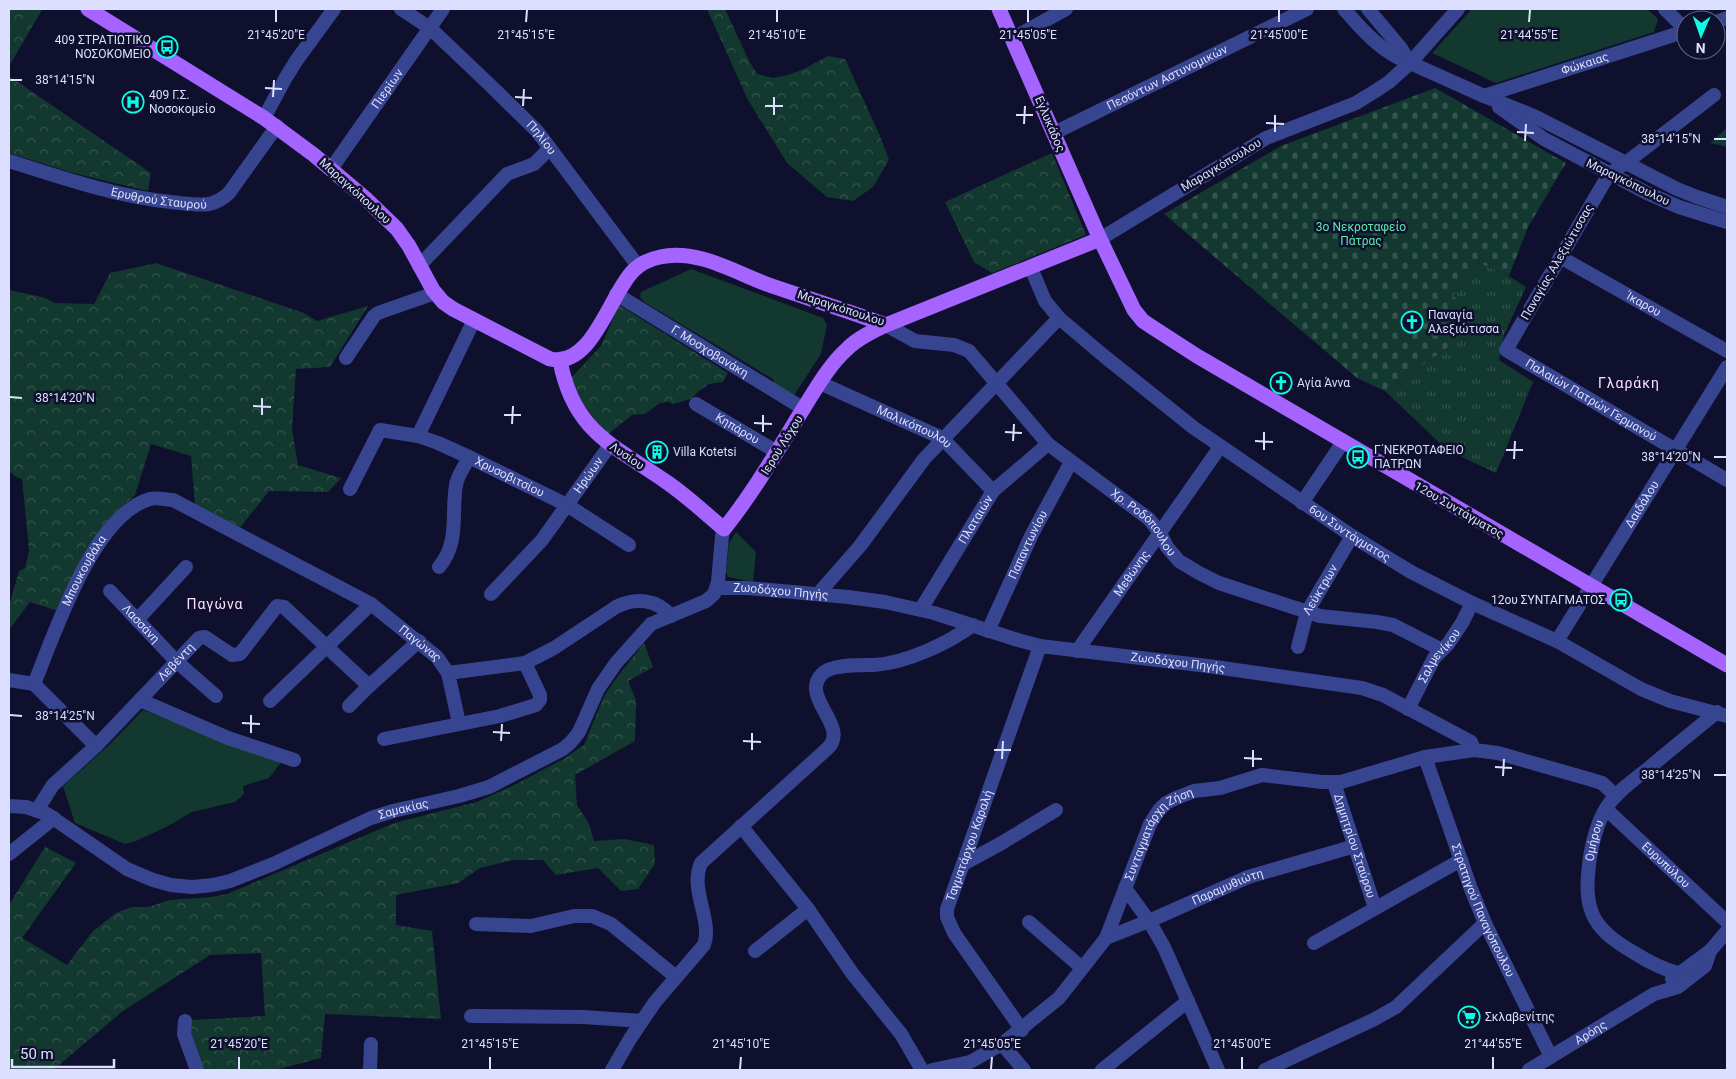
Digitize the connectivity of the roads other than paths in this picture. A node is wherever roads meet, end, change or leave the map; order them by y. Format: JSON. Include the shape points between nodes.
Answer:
{"nodes":[{"id":1,"x":88,"y":9,"type":"edge"},
{"id":2,"x":334,"y":9,"type":"edge"},
{"id":3,"x":401,"y":9,"type":"edge"},
{"id":4,"x":443,"y":9,"type":"edge"},
{"id":5,"x":999,"y":9,"type":"edge"},
{"id":6,"x":1066,"y":9,"type":"edge"},
{"id":7,"x":1306,"y":9,"type":"edge"},
{"id":8,"x":1344,"y":9,"type":"edge"},
{"id":9,"x":1368,"y":9,"type":"edge"},
{"id":10,"x":1458,"y":9,"type":"edge"},
{"id":11,"x":1665,"y":9,"type":"edge"},
{"id":12,"x":1676,"y":20,"type":"edge"},
{"id":13,"x":430,"y":28,"type":"junction"},
{"id":14,"x":1676,"y":33,"type":"edge"},
{"id":15,"x":1013,"y":38,"type":"junction"},
{"id":16,"x":1410,"y":63,"type":"junction"},
{"id":17,"x":1714,"y":95,"type":"dead end"},
{"id":18,"x":1484,"y":96,"type":"junction"},
{"id":19,"x":270,"y":122,"type":"junction"},
{"id":20,"x":1054,"y":133,"type":"junction"},
{"id":21,"x":549,"y":149,"type":"junction"},
{"id":22,"x":9,"y":161,"type":"edge"},
{"id":23,"x":1627,"y":162,"type":"junction"},
{"id":24,"x":331,"y":169,"type":"junction"},
{"id":25,"x":1609,"y":174,"type":"junction"},
{"id":26,"x":1727,"y":207,"type":"edge"},
{"id":27,"x":1727,"y":222,"type":"edge"},
{"id":28,"x":1100,"y":239,"type":"junction"},
{"id":29,"x":1560,"y":257,"type":"junction"},
{"id":30,"x":419,"y":266,"type":"junction"},
{"id":31,"x":638,"y":266,"type":"junction"},
{"id":32,"x":1031,"y":268,"type":"junction"},
{"id":33,"x":435,"y":293,"type":"junction"},
{"id":34,"x":616,"y":294,"type":"junction"},
{"id":35,"x":1059,"y":318,"type":"junction"},
{"id":36,"x":474,"y":320,"type":"junction"},
{"id":37,"x":886,"y":325,"type":"junction"},
{"id":38,"x":1506,"y":350,"type":"joint"},
{"id":39,"x":1727,"y":351,"type":"edge"},
{"id":40,"x":346,"y":358,"type":"dead end"},
{"id":41,"x":560,"y":361,"type":"junction"},
{"id":42,"x":1727,"y":367,"type":"edge"},
{"id":43,"x":997,"y":382,"type":"junction"},
{"id":44,"x":820,"y":383,"type":"junction"},
{"id":45,"x":696,"y":404,"type":"dead end"},
{"id":46,"x":804,"y":409,"type":"junction"},
{"id":47,"x":418,"y":436,"type":"junction"},
{"id":48,"x":942,"y":438,"type":"junction"},
{"id":49,"x":1343,"y":442,"type":"junction"},
{"id":50,"x":1048,"y":444,"type":"junction"},
{"id":51,"x":610,"y":445,"type":"junction"},
{"id":52,"x":1220,"y":447,"type":"junction"},
{"id":53,"x":1676,"y":451,"type":"junction"},
{"id":54,"x":777,"y":452,"type":"junction"},
{"id":55,"x":469,"y":457,"type":"junction"},
{"id":56,"x":1071,"y":462,"type":"junction"},
{"id":57,"x":1727,"y":480,"type":"edge"},
{"id":58,"x":350,"y":489,"type":"dead end"},
{"id":59,"x":993,"y":491,"type":"junction"},
{"id":60,"x":173,"y":500,"type":"joint"},
{"id":61,"x":1302,"y":503,"type":"junction"},
{"id":62,"x":567,"y":505,"type":"junction"},
{"id":63,"x":724,"y":529,"type":"junction"},
{"id":64,"x":1160,"y":533,"type":"junction"},
{"id":65,"x":1352,"y":536,"type":"junction"},
{"id":66,"x":629,"y":545,"type":"dead end"},
{"id":67,"x":186,"y":567,"type":"dead end"},
{"id":68,"x":439,"y":567,"type":"dead end"},
{"id":69,"x":717,"y":588,"type":"junction"},
{"id":70,"x":1591,"y":588,"type":"junction"},
{"id":71,"x":110,"y":591,"type":"dead end"},
{"id":72,"x":491,"y":594,"type":"dead end"},
{"id":73,"x":818,"y":594,"type":"junction"},
{"id":74,"x":1472,"y":603,"type":"junction"},
{"id":75,"x":371,"y":604,"type":"junction"},
{"id":76,"x":921,"y":609,"type":"junction"},
{"id":77,"x":1307,"y":612,"type":"junction"},
{"id":78,"x":671,"y":616,"type":"junction"},
{"id":79,"x":137,"y":620,"type":"junction"},
{"id":80,"x":973,"y":625,"type":"junction"},
{"id":81,"x":988,"y":631,"type":"junction"},
{"id":82,"x":419,"y":641,"type":"junction"},
{"id":83,"x":1557,"y":641,"type":"junction"},
{"id":84,"x":325,"y":646,"type":"junction"},
{"id":85,"x":1040,"y":646,"type":"junction"},
{"id":86,"x":1298,"y":647,"type":"dead end"},
{"id":87,"x":1442,"y":650,"type":"junction"},
{"id":88,"x":1077,"y":651,"type":"junction"},
{"id":89,"x":176,"y":661,"type":"junction"},
{"id":90,"x":525,"y":663,"type":"junction"},
{"id":91,"x":1727,"y":665,"type":"edge"},
{"id":92,"x":448,"y":673,"type":"junction"},
{"id":93,"x":9,"y":680,"type":"edge"},
{"id":94,"x":34,"y":684,"type":"junction"},
{"id":95,"x":369,"y":686,"type":"junction"},
{"id":96,"x":216,"y":696,"type":"dead end"},
{"id":97,"x":140,"y":700,"type":"junction"},
{"id":98,"x":270,"y":701,"type":"dead end"},
{"id":99,"x":349,"y":706,"type":"dead end"},
{"id":100,"x":1408,"y":709,"type":"junction"},
{"id":101,"x":1722,"y":714,"type":"edge"},
{"id":102,"x":459,"y":723,"type":"junction"},
{"id":103,"x":384,"y":739,"type":"dead end"},
{"id":104,"x":96,"y":746,"type":"junction"},
{"id":105,"x":1474,"y":750,"type":"junction"},
{"id":106,"x":1425,"y":758,"type":"junction"},
{"id":107,"x":294,"y":760,"type":"dead end"},
{"id":108,"x":1334,"y":783,"type":"junction"},
{"id":109,"x":1616,"y":796,"type":"junction"},
{"id":110,"x":11,"y":803,"type":"edge"},
{"id":111,"x":1606,"y":809,"type":"junction"},
{"id":112,"x":37,"y":810,"type":"junction"},
{"id":113,"x":1056,"y":810,"type":"dead end"},
{"id":114,"x":54,"y":818,"type":"junction"},
{"id":115,"x":741,"y":826,"type":"junction"},
{"id":116,"x":1355,"y":846,"type":"junction"},
{"id":117,"x":9,"y":854,"type":"edge"},
{"id":118,"x":1461,"y":860,"type":"junction"},
{"id":119,"x":963,"y":864,"type":"junction"},
{"id":120,"x":1125,"y":888,"type":"junction"},
{"id":121,"x":1376,"y":908,"type":"junction"},
{"id":122,"x":808,"y":910,"type":"junction"},
{"id":123,"x":1149,"y":921,"type":"junction"},
{"id":124,"x":1029,"y":922,"type":"dead end"},
{"id":125,"x":1727,"y":922,"type":"edge"},
{"id":126,"x":476,"y":924,"type":"dead end"},
{"id":127,"x":1485,"y":924,"type":"junction"},
{"id":128,"x":1727,"y":931,"type":"edge"},
{"id":129,"x":1106,"y":938,"type":"junction"},
{"id":130,"x":1314,"y":943,"type":"dead end"},
{"id":131,"x":755,"y":951,"type":"dead end"},
{"id":132,"x":1710,"y":951,"type":"junction"},
{"id":133,"x":1082,"y":968,"type":"junction"},
{"id":134,"x":1678,"y":973,"type":"junction"},
{"id":135,"x":676,"y":976,"type":"junction"},
{"id":136,"x":1654,"y":994,"type":"junction"},
{"id":137,"x":1188,"y":1001,"type":"junction"},
{"id":138,"x":471,"y":1016,"type":"dead end"},
{"id":139,"x":185,"y":1021,"type":"dead end"},
{"id":140,"x":642,"y":1021,"type":"junction"},
{"id":141,"x":1022,"y":1030,"type":"junction"},
{"id":142,"x":371,"y":1044,"type":"dead end"},
{"id":143,"x":1002,"y":1044,"type":"junction"},
{"id":144,"x":1551,"y":1057,"type":"junction"},
{"id":145,"x":972,"y":1066,"type":"edge"},
{"id":146,"x":197,"y":1070,"type":"edge"},
{"id":147,"x":370,"y":1070,"type":"edge"},
{"id":148,"x":612,"y":1070,"type":"edge"},
{"id":149,"x":922,"y":1070,"type":"edge"},
{"id":150,"x":932,"y":1070,"type":"edge"},
{"id":151,"x":1024,"y":1070,"type":"edge"},
{"id":152,"x":1102,"y":1070,"type":"edge"},
{"id":153,"x":1218,"y":1070,"type":"edge"},
{"id":154,"x":1265,"y":1070,"type":"edge"},
{"id":155,"x":1529,"y":1070,"type":"edge"}],
"edges":[{"from":1,"to":19,"type":"main road","name":"Μαραγκόπουλου"},
{"from":2,"to":19,"type":"street","name":"Ερυθρού Σταυρού","via":[[284,79]]},
{"from":3,"to":13,"type":"street","name":"Πηλίου"},
{"from":4,"to":13,"type":"street","name":"Πιερίων"},
{"from":5,"to":15,"type":"main road","name":"Εγλυκάδος"},
{"from":6,"to":15,"type":"street"},
{"from":7,"to":20,"type":"street","name":"Πεσόντων Αστυνομικών"},
{"from":8,"to":16,"type":"street","via":[[1371,39],[1387,52]]},
{"from":9,"to":16,"type":"street"},
{"from":10,"to":16,"type":"street"},
{"from":11,"to":12,"type":"street"},
{"from":13,"to":21,"type":"street","name":"Πηλίου","via":[[530,125]]},
{"from":13,"to":24,"type":"street","name":"Πιερίων"},
{"from":14,"to":18,"type":"street","name":"Φώκαιας"},
{"from":15,"to":20,"type":"main road","name":"Εγλυκάδος"},
{"from":16,"to":18,"type":"street","name":"Μαραγκόπουλου"},
{"from":16,"to":28,"type":"street","name":"Μαραγκόπουλου","via":[[1367,96],[1260,141]]},
{"from":17,"to":23,"type":"street"},
{"from":18,"to":23,"type":"street","name":"Μαραγκόπουλου","via":[[1534,116]]},
{"from":18,"to":25,"type":"street","name":"Μαραγκόπουλου","via":[[1544,139]]},
{"from":19,"to":22,"type":"street","name":"Ερυθρού Σταυρού","via":[[232,190],[211,204],[124,194]]},
{"from":19,"to":24,"type":"main road","name":"Μαραγκόπουλου"},
{"from":20,"to":28,"type":"main road","name":"Εγλυκάδος"},
{"from":21,"to":30,"type":"street","via":[[534,164],[507,174]]},
{"from":21,"to":31,"type":"street","name":"Πηλίου"},
{"from":23,"to":25,"type":"street"},
{"from":23,"to":26,"type":"street","name":"Μαραγκόπουλου","via":[[1697,198]]},
{"from":24,"to":30,"type":"main road","name":"Μαραγκόπουλου","via":[[397,230]]},
{"from":25,"to":27,"type":"street","name":"Μαραγκόπουλου","via":[[1679,207]]},
{"from":25,"to":29,"type":"street","name":"Παναγίας Αλεξιώτισσας"},
{"from":28,"to":32,"type":"main road","name":"Μαραγκόπουλου"},
{"from":28,"to":49,"type":"main road","name":"12ου Συντάγματος","via":[[1133,307],[1143,320],[1197,356]]},
{"from":29,"to":38,"type":"street","name":"Παναγίας Αλεξιώτισσας"},
{"from":29,"to":39,"type":"street","name":"Ίκαρου"},
{"from":30,"to":33,"type":"main road","name":"Μαραγκόπουλου"},
{"from":31,"to":34,"type":"main road","name":"Μαραγκόπουλου"},
{"from":31,"to":37,"type":"main road","name":"Μαραγκόπουλου","via":[[669,255],[697,258]]},
{"from":32,"to":35,"type":"street","name":"6ου Συντάγματος","via":[[1045,301]]},
{"from":32,"to":37,"type":"main road","name":"Μαραγκόπουλου"},
{"from":33,"to":36,"type":"main road","name":"Μαραγκόπουλου","via":[[453,309]]},
{"from":33,"to":40,"type":"street","via":[[378,313]]},
{"from":34,"to":41,"type":"main road","name":"Μαραγκόπουλου","via":[[586,345]]},
{"from":34,"to":46,"type":"street","name":"Γ. Μοσχοβανάκη"},
{"from":35,"to":43,"type":"street"},
{"from":35,"to":52,"type":"street","name":"6ου Συντάγματος"},
{"from":36,"to":41,"type":"main road","name":"Μαραγκόπουλου","via":[[543,356]]},
{"from":36,"to":47,"type":"street"},
{"from":37,"to":43,"type":"street","name":"Χρ. Ροδόπουλου","via":[[915,341],[966,349]]},
{"from":37,"to":44,"type":"main road","name":"Ιερού Λόχου","via":[[846,350]]},
{"from":38,"to":53,"type":"street","name":"Παλαιών Πατρών Γερμανού"},
{"from":41,"to":51,"type":"main road","name":"Λυσίου","via":[[578,410],[591,428]]},
{"from":42,"to":53,"type":"street","name":"Δαιδάλου"},
{"from":43,"to":48,"type":"street"},
{"from":43,"to":50,"type":"street","name":"Χρ. Ροδόπουλου"},
{"from":44,"to":46,"type":"main road","name":"Ιερού Λόχου"},
{"from":44,"to":48,"type":"street","name":"Μαλικόπουλου"},
{"from":45,"to":54,"type":"street","name":"Κηπάρου"},
{"from":46,"to":54,"type":"main road","name":"Ιερού Λόχου"},
{"from":47,"to":55,"type":"street","name":"Χρυσοβιτσίου"},
{"from":47,"to":58,"type":"street","name":"Χρυσοβιτσίου","via":[[380,430]]},
{"from":48,"to":59,"type":"street","name":"Μαλικόπουλου"},
{"from":48,"to":73,"type":"street","via":[[860,546]]},
{"from":49,"to":61,"type":"street"},
{"from":49,"to":70,"type":"main road","name":"12ου Συντάγματος"},
{"from":50,"to":56,"type":"street","name":"Χρ. Ροδόπουλου"},
{"from":50,"to":59,"type":"street","name":"Πλαταιών"},
{"from":51,"to":62,"type":"street","name":"Ηρώων"},
{"from":51,"to":63,"type":"main road","name":"Λυσίου","via":[[680,492]]},
{"from":52,"to":61,"type":"street","name":"6ου Συντάγματος"},
{"from":52,"to":64,"type":"street","name":"Μεθώνης"},
{"from":53,"to":57,"type":"street","name":"Παλαιών Πατρών Γερμανού"},
{"from":53,"to":70,"type":"street","name":"Δαιδάλου"},
{"from":54,"to":63,"type":"main road","name":"Ιερού Λόχου","via":[[743,506]]},
{"from":55,"to":62,"type":"street","name":"Χρυσοβιτσίου"},
{"from":55,"to":68,"type":"street","via":[[456,484],[455,521],[448,557]]},
{"from":56,"to":64,"type":"street","name":"Χρ. Ροδόπουλου","via":[[1150,519]]},
{"from":56,"to":81,"type":"street","name":"Παπαντωνίου","via":[[1032,534]]},
{"from":59,"to":76,"type":"street","name":"Πλαταιών"},
{"from":60,"to":75,"type":"street","name":"Παγώνας"},
{"from":60,"to":94,"type":"street","name":"Μπουκουβάλα","via":[[151,498],[128,510],[113,524],[73,591]]},
{"from":61,"to":65,"type":"street","name":"6ου Συντάγματος"},
{"from":62,"to":66,"type":"street","name":"Χρυσοβιτσίου"},
{"from":62,"to":72,"type":"street","name":"Ηρώων","via":[[542,540]]},
{"from":63,"to":69,"type":"street"},
{"from":64,"to":77,"type":"street","name":"Χρ. Ροδόπουλου","via":[[1174,556],[1199,573],[1241,591]]},
{"from":64,"to":88,"type":"street","name":"Μεθώνης"},
{"from":65,"to":74,"type":"street","name":"6ου Συντάγματος","via":[[1411,572]]},
{"from":65,"to":77,"type":"street","name":"Λεύκτρων"},
{"from":67,"to":79,"type":"street"},
{"from":69,"to":73,"type":"street","name":"Ζωοδόχου Πηγής"},
{"from":69,"to":78,"type":"street","name":"Σαμακίας","via":[[706,602]]},
{"from":70,"to":83,"type":"street","name":"Δαιδάλου"},
{"from":70,"to":91,"type":"main road","name":"12ου Συντάγματος"},
{"from":71,"to":79,"type":"street","name":"Λασσάνη"},
{"from":73,"to":76,"type":"street","name":"Ζωοδόχου Πηγής"},
{"from":74,"to":83,"type":"street","name":"6ου Συντάγματος"},
{"from":74,"to":87,"type":"street","name":"Σαλμενίκου","via":[[1458,630]]},
{"from":75,"to":82,"type":"street","name":"Παγώνας"},
{"from":75,"to":84,"type":"street"},
{"from":76,"to":80,"type":"street","name":"Ζωοδόχου Πηγής"},
{"from":77,"to":86,"type":"street","name":"Λεύκτρων"},
{"from":77,"to":87,"type":"street","name":"Χρ. Ροδόπουλου","via":[[1329,618],[1386,623]]},
{"from":78,"to":90,"type":"street","name":"Παγώνας","via":[[656,604],[639,600],[628,602]]},
{"from":78,"to":114,"type":"street","name":"Σαμακίας","via":[[652,624],[616,663],[595,694],[574,738],[563,749],[490,787],[371,818],[230,881],[192,887],[146,878]]},
{"from":79,"to":89,"type":"street","name":"Λασσάνη"},
{"from":80,"to":81,"type":"street","name":"Ζωοδόχου Πηγής"},
{"from":80,"to":115,"type":"street","via":[[956,637],[899,662],[824,672],[818,680],[817,692],[833,730],[831,744]]},
{"from":81,"to":85,"type":"street","name":"Ζωοδόχου Πηγής"},
{"from":82,"to":92,"type":"street","name":"Παγώνας","via":[[437,657]]},
{"from":82,"to":95,"type":"street"},
{"from":83,"to":101,"type":"street","name":"6ου Συντάγματος","via":[[1642,689],[1670,701]]},
{"from":84,"to":89,"type":"street","name":"Λεβέντη","via":[[284,607],[277,606],[240,654],[232,655],[202,636]]},
{"from":84,"to":95,"type":"street","name":"Λεβέντη"},
{"from":84,"to":98,"type":"street"},
{"from":85,"to":88,"type":"street","name":"Ζωοδόχου Πηγής"},
{"from":85,"to":119,"type":"street","name":"Ταγματάρχου Καραλή"},
{"from":87,"to":100,"type":"street","name":"Σαλμενίκου","via":[[1434,658]]},
{"from":88,"to":100,"type":"street","name":"Ζωοδόχου Πηγής","via":[[1362,688]]},
{"from":89,"to":96,"type":"street","name":"Λασσάνη"},
{"from":89,"to":97,"type":"street","name":"Λεβέντη"},
{"from":90,"to":92,"type":"street","name":"Παγώνας"},
{"from":90,"to":102,"type":"street","via":[[540,695],[536,705],[500,716]]},
{"from":92,"to":102,"type":"street"},
{"from":93,"to":94,"type":"street"},
{"from":94,"to":104,"type":"street"},
{"from":95,"to":99,"type":"street"},
{"from":97,"to":104,"type":"street","name":"Λεβέντη"},
{"from":97,"to":107,"type":"street","via":[[228,738]]},
{"from":100,"to":105,"type":"street","name":"Ζωοδόχου Πηγής","via":[[1471,742]]},
{"from":101,"to":109,"type":"street","name":"Ομήρου"},
{"from":102,"to":103,"type":"street"},
{"from":104,"to":112,"type":"street","name":"Λεβέντη","via":[[53,785]]},
{"from":105,"to":106,"type":"street","name":"Συνταγματάρχη Ζήση"},
{"from":105,"to":109,"type":"street","via":[[1498,753],[1602,783]]},
{"from":106,"to":108,"type":"street","name":"Συνταγματάρχη Ζήση"},
{"from":106,"to":118,"type":"street","name":"Στρατηγού Παναγόπουλου"},
{"from":108,"to":116,"type":"street","name":"Δημητρίου Σταύρου"},
{"from":108,"to":120,"type":"street","name":"Συνταγματάρχη Ζήση","via":[[1262,775],[1176,798],[1162,806],[1153,818]]},
{"from":109,"to":111,"type":"street","name":"Ομήρου"},
{"from":110,"to":112,"type":"street","name":"Σαμακίας"},
{"from":111,"to":125,"type":"street","name":"Ευρυπύλου"},
{"from":111,"to":134,"type":"street","name":"Ομήρου","via":[[1594,837],[1589,868],[1588,893],[1594,919],[1602,931],[1622,946],[1652,964]]},
{"from":112,"to":114,"type":"street","name":"Σαμακίας"},
{"from":113,"to":119,"type":"street"},
{"from":114,"to":117,"type":"street"},
{"from":115,"to":122,"type":"street"},
{"from":115,"to":135,"type":"street","via":[[699,867],[697,881],[705,940],[702,948]]},
{"from":116,"to":121,"type":"street","name":"Δημητρίου Σταύρου"},
{"from":116,"to":123,"type":"street","name":"Παραμυθιώτη","via":[[1248,876]]},
{"from":118,"to":121,"type":"street"},
{"from":118,"to":127,"type":"street","name":"Στρατηγού Παναγόπουλου"},
{"from":119,"to":141,"type":"street","name":"Ταγματάρχου Καραλή","via":[[947,909],[948,921]]},
{"from":120,"to":123,"type":"street"},
{"from":120,"to":129,"type":"street","name":"Συνταγματάρχη Ζήση"},
{"from":121,"to":130,"type":"street"},
{"from":122,"to":131,"type":"street"},
{"from":122,"to":149,"type":"street","via":[[852,973],[901,1034]]},
{"from":123,"to":129,"type":"street","name":"Παραμυθιώτη"},
{"from":123,"to":137,"type":"street"},
{"from":124,"to":133,"type":"street"},
{"from":126,"to":135,"type":"street","via":[[531,926],[574,916],[592,916],[611,924]]},
{"from":127,"to":144,"type":"street","name":"Στρατηγού Παναγόπουλου"},
{"from":127,"to":154,"type":"street","via":[[1396,1007]]},
{"from":128,"to":132,"type":"street","name":"Αρόης"},
{"from":129,"to":133,"type":"street","name":"Συνταγματάρχη Ζήση"},
{"from":132,"to":134,"type":"street","name":"Αρόης"},
{"from":132,"to":136,"type":"street","name":"Αρόης","via":[[1705,966],[1678,986]]},
{"from":133,"to":141,"type":"street","name":"Συνταγματάρχη Ζήση","via":[[1059,998]]},
{"from":134,"to":136,"type":"street","name":"Αρόης"},
{"from":135,"to":140,"type":"street"},
{"from":136,"to":144,"type":"street","name":"Αρόης"},
{"from":137,"to":152,"type":"street"},
{"from":137,"to":153,"type":"street"},
{"from":138,"to":140,"type":"street"},
{"from":139,"to":146,"type":"street","via":[[184,1034]]},
{"from":140,"to":148,"type":"street"},
{"from":141,"to":143,"type":"street","name":"Συνταγματάρχη Ζήση"},
{"from":142,"to":147,"type":"street"},
{"from":143,"to":145,"type":"street","name":"Συνταγματάρχη Ζήση"},
{"from":143,"to":151,"type":"street"},
{"from":144,"to":155,"type":"street","name":"Αρόης"},
{"from":145,"to":150,"type":"street","name":"Συνταγματάρχη Ζήση"}]}
